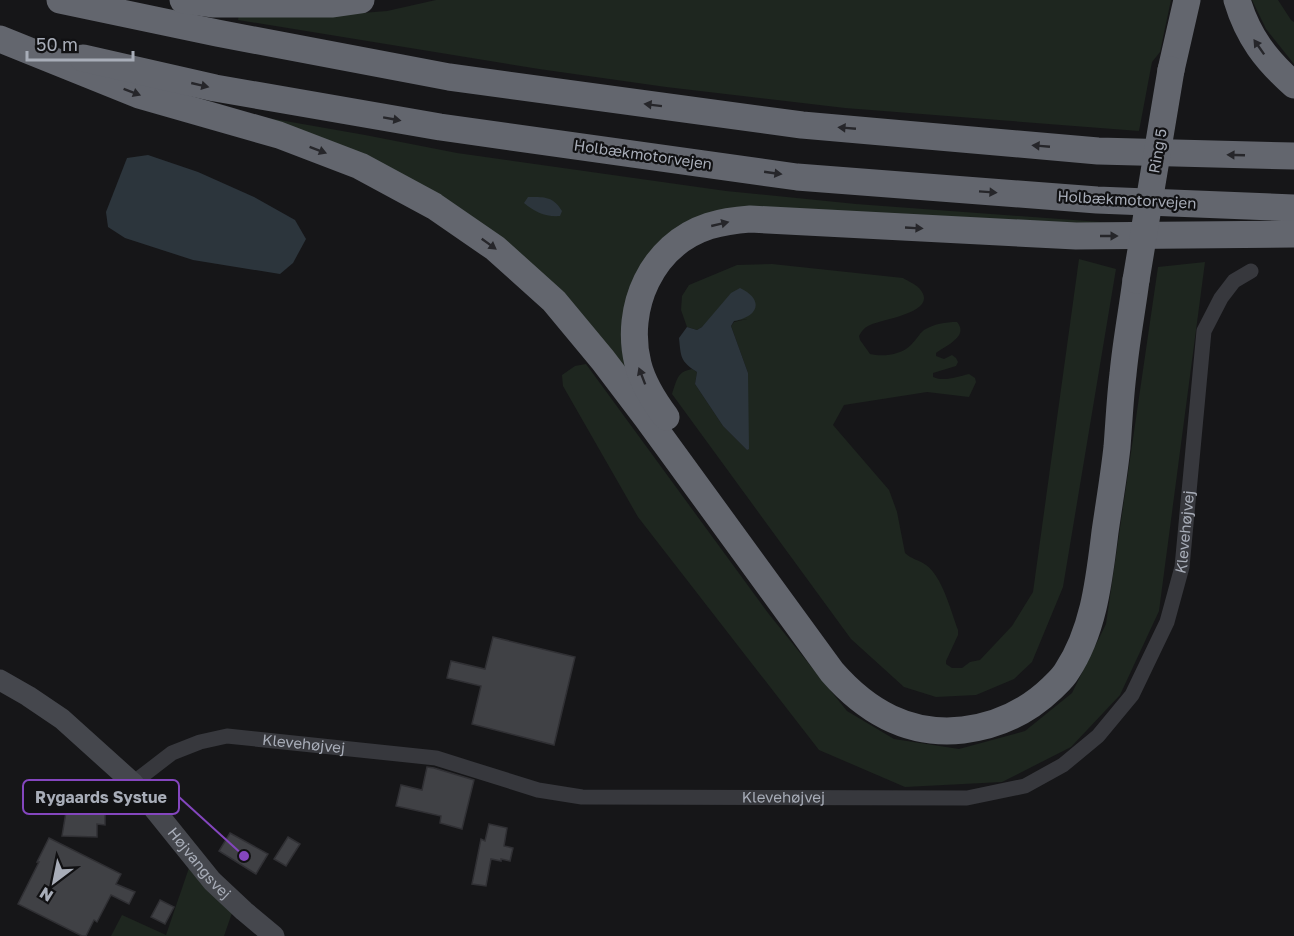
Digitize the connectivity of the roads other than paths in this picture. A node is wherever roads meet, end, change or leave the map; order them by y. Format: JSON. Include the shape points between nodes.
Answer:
{"nodes":[{"id":1,"x":60,"y":0,"type":"edge"},
{"id":2,"x":183,"y":0,"type":"edge"},
{"id":3,"x":361,"y":0,"type":"edge"},
{"id":4,"x":1187,"y":0,"type":"edge"},
{"id":5,"x":1237,"y":0,"type":"edge"},
{"id":6,"x":0,"y":39,"type":"edge"},
{"id":7,"x":1294,"y":85,"type":"edge"},
{"id":8,"x":1294,"y":156,"type":"edge"},
{"id":9,"x":1294,"y":208,"type":"edge"},
{"id":10,"x":1294,"y":234,"type":"edge"},
{"id":11,"x":1251,"y":272,"type":"dead end"},
{"id":12,"x":1123,"y":373,"type":"junction"},
{"id":13,"x":0,"y":680,"type":"edge"},
{"id":14,"x":133,"y":783,"type":"junction"},
{"id":15,"x":273,"y":936,"type":"edge"}],
"edges":[{"from":8,"to":1,"type":"highway","one_way":true,"via":[[1098,151],[802,124],[449,77]]},
{"from":2,"to":3,"type":"highway","via":[[212,4],[333,4]]},
{"from":4,"to":12,"type":"highway","name":"Ring 5","bridge":true,"via":[[1171,70]]},
{"from":7,"to":5,"type":"highway","one_way":true,"via":[[1276,70],[1256,44]]},
{"from":6,"to":9,"type":"highway","name":"Holbækmotorvejen","one_way":true,"via":[[215,88],[429,125],[797,177],[1097,200]]},
{"from":6,"to":12,"type":"highway","one_way":true,"via":[[139,95],[279,135],[360,166],[434,206],[495,248],[554,301],[603,360],[840,681],[866,705],[911,726],[956,731],[1002,721],[1042,697],[1066,673],[1083,639],[1095,600],[1117,449]]},
{"from":12,"to":10,"type":"highway","one_way":true,"via":[[1080,596],[1065,642],[1045,670],[1015,696],[976,712],[933,713],[896,703],[844,662],[660,410],[638,366],[634,321],[644,284],[662,256],[692,234],[728,221],[1076,236]]},
{"from":11,"to":14,"type":"street","name":"Klevehøjvej","via":[[1234,281],[1204,331],[1182,567],[1167,622],[1132,695],[1098,736],[1063,765],[1025,786],[967,798],[582,797],[538,790],[436,758],[227,736],[172,753]]},
{"from":13,"to":14,"type":"street","via":[[62,719]]},
{"from":14,"to":15,"type":"street","name":"Højvangsvej","via":[[213,881]]}]}
